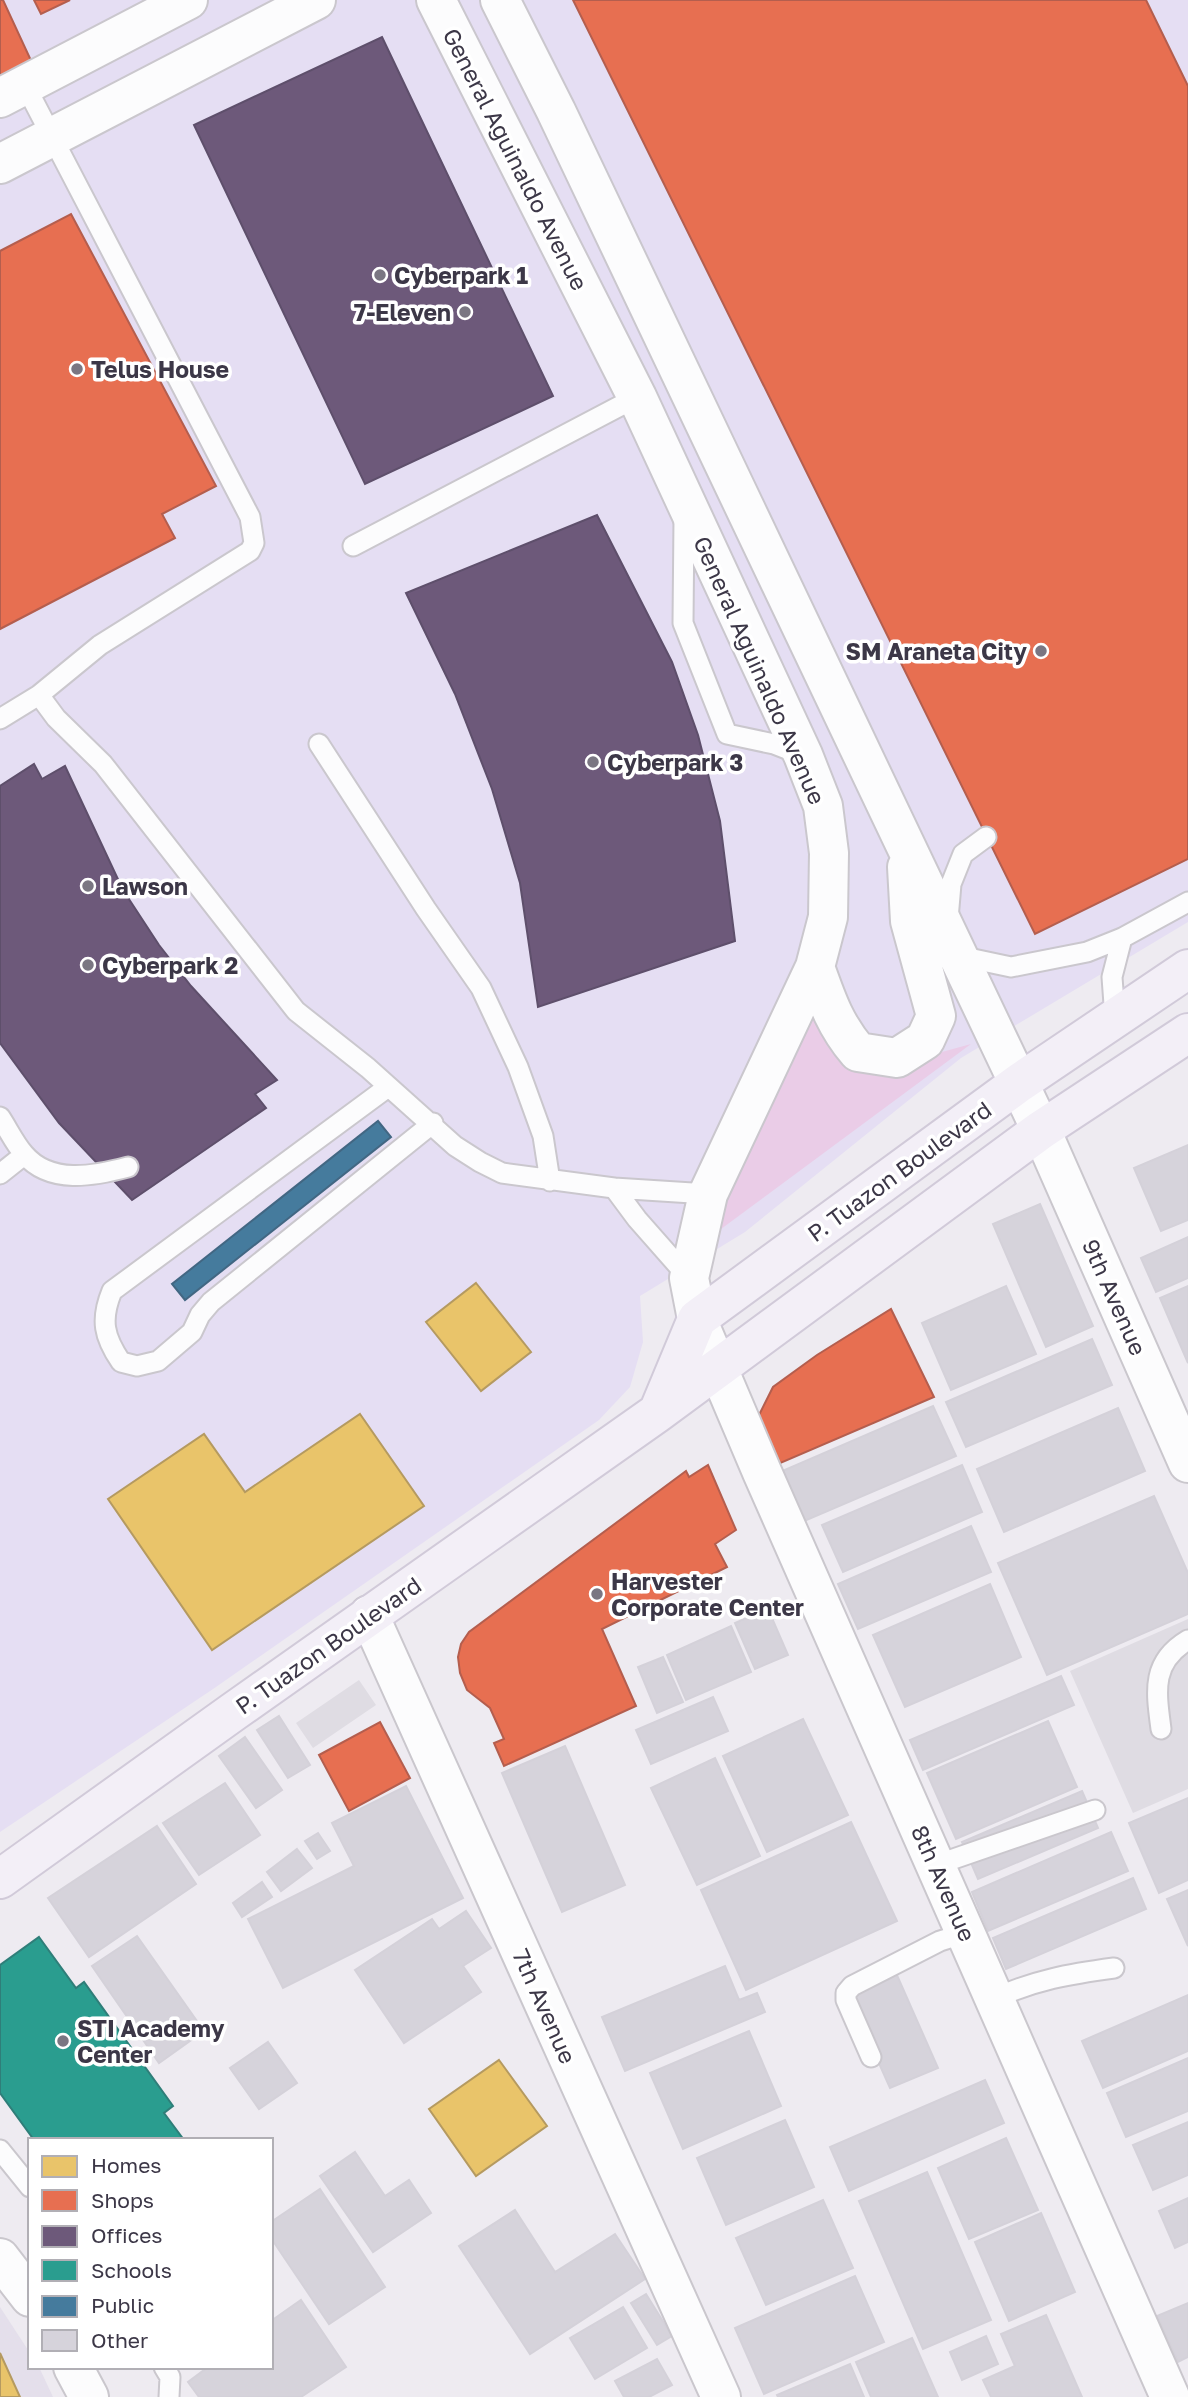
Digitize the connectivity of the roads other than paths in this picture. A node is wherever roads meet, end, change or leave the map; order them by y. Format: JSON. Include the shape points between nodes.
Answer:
{"nodes":[{"id":1,"x":188,"y":0,"type":"edge"},
{"id":2,"x":316,"y":0,"type":"edge"},
{"id":3,"x":436,"y":0,"type":"edge"},
{"id":4,"x":500,"y":0,"type":"edge"},
{"id":5,"x":13,"y":91,"type":"edge"},
{"id":6,"x":52,"y":137,"type":"junction"},
{"id":7,"x":0,"y":164,"type":"edge"},
{"id":8,"x":637,"y":397,"type":"junction"},
{"id":9,"x":685,"y":499,"type":"junction"},
{"id":10,"x":353,"y":546,"type":"dead end"},
{"id":11,"x":39,"y":695,"type":"junction"},
{"id":12,"x":0,"y":719,"type":"edge"},
{"id":13,"x":319,"y":744,"type":"dead end"},
{"id":14,"x":803,"y":755,"type":"junction"},
{"id":15,"x":986,"y":837,"type":"dead end"},
{"id":16,"x":905,"y":844,"type":"junction"},
{"id":17,"x":1188,"y":902,"type":"edge"},
{"id":18,"x":1122,"y":938,"type":"junction"},
{"id":19,"x":953,"y":945,"type":"junction"},
{"id":20,"x":815,"y":967,"type":"junction"},
{"id":21,"x":1188,"y":970,"type":"edge"},
{"id":22,"x":1115,"y":1018,"type":"junction"},
{"id":23,"x":1188,"y":1033,"type":"edge"},
{"id":24,"x":1019,"y":1083,"type":"junction"},
{"id":25,"x":388,"y":1087,"type":"junction"},
{"id":26,"x":0,"y":1117,"type":"edge"},
{"id":27,"x":433,"y":1124,"type":"junction"},
{"id":28,"x":1041,"y":1130,"type":"junction"},
{"id":29,"x":24,"y":1155,"type":"junction"},
{"id":30,"x":128,"y":1167,"type":"dead end"},
{"id":31,"x":0,"y":1174,"type":"edge"},
{"id":32,"x":550,"y":1181,"type":"junction"},
{"id":33,"x":614,"y":1188,"type":"junction"},
{"id":34,"x":708,"y":1194,"type":"junction"},
{"id":35,"x":690,"y":1278,"type":"junction"},
{"id":36,"x":698,"y":1319,"type":"junction"},
{"id":37,"x":717,"y":1369,"type":"junction"},
{"id":38,"x":657,"y":1413,"type":"junction"},
{"id":39,"x":1188,"y":1463,"type":"edge"},
{"id":40,"x":369,"y":1615,"type":"junction"},
{"id":41,"x":1188,"y":1640,"type":"edge"},
{"id":42,"x":1161,"y":1729,"type":"dead end"},
{"id":43,"x":1095,"y":1810,"type":"dead end"},
{"id":44,"x":936,"y":1865,"type":"junction"},
{"id":45,"x":0,"y":1879,"type":"edge"},
{"id":46,"x":966,"y":1933,"type":"junction"},
{"id":47,"x":1114,"y":1968,"type":"dead end"},
{"id":48,"x":993,"y":1999,"type":"junction"},
{"id":49,"x":871,"y":2057,"type":"dead end"},
{"id":50,"x":0,"y":2150,"type":"edge"},
{"id":51,"x":28,"y":2185,"type":"edge"},
{"id":52,"x":0,"y":2258,"type":"edge"},
{"id":53,"x":28,"y":2294,"type":"edge"},
{"id":54,"x":74,"y":2369,"type":"edge"},
{"id":55,"x":165,"y":2369,"type":"edge"},
{"id":56,"x":89,"y":2397,"type":"edge"},
{"id":57,"x":169,"y":2397,"type":"edge"},
{"id":58,"x":721,"y":2397,"type":"edge"},
{"id":59,"x":1170,"y":2397,"type":"edge"}],
"edges":[{"from":1,"to":5,"type":"street"},
{"from":2,"to":6,"type":"street"},
{"from":3,"to":8,"type":"street","name":"General Aguinaldo Avenue"},
{"from":4,"to":16,"type":"street"},
{"from":5,"to":6,"type":"lane"},
{"from":6,"to":7,"type":"street"},
{"from":6,"to":11,"type":"lane","via":[[250,517],[254,543],[250,551],[100,645]]},
{"from":8,"to":9,"type":"street","name":"General Aguinaldo Avenue"},
{"from":8,"to":10,"type":"lane"},
{"from":9,"to":14,"type":"street","name":"General Aguinaldo Avenue"},
{"from":9,"to":14,"type":"lane","via":[[683,623],[726,734]]},
{"from":11,"to":12,"type":"lane"},
{"from":11,"to":25,"type":"lane","via":[[103,764],[296,1011]]},
{"from":13,"to":32,"type":"lane","via":[[481,988],[518,1067],[538,1125]]},
{"from":14,"to":20,"type":"street","name":"General Aguinaldo Avenue","via":[[823,806],[829,853],[828,917]]},
{"from":15,"to":19,"type":"lane","via":[[963,854],[951,884]]},
{"from":16,"to":19,"type":"street"},
{"from":16,"to":20,"type":"street","via":[[911,921],[936,1016],[925,1040],[897,1058],[858,1052],[841,1032]]},
{"from":17,"to":18,"type":"lane"},
{"from":18,"to":19,"type":"lane","via":[[1087,952],[1011,967]]},
{"from":18,"to":22,"type":"lane","via":[[1112,977]]},
{"from":19,"to":24,"type":"street"},
{"from":20,"to":34,"type":"street","name":"General Aguinaldo Avenue"},
{"from":21,"to":22,"type":"main road","name":"P. Tuazon Boulevard"},
{"from":22,"to":24,"type":"main road","name":"P. Tuazon Boulevard"},
{"from":23,"to":28,"type":"main road","name":"P. Tuazon Boulevard"},
{"from":24,"to":28,"type":"street"},
{"from":24,"to":36,"type":"main road","name":"P. Tuazon Boulevard"},
{"from":25,"to":27,"type":"lane"},
{"from":25,"to":27,"type":"lane","via":[[112,1291],[105,1309],[105,1328],[121,1363],[138,1366],[159,1361],[192,1332],[211,1302]]},
{"from":26,"to":29,"type":"lane"},
{"from":27,"to":32,"type":"lane","via":[[456,1146],[502,1173]]},
{"from":28,"to":37,"type":"main road","name":"P. Tuazon Boulevard"},
{"from":28,"to":39,"type":"street","name":"9th Avenue"},
{"from":29,"to":30,"type":"lane","via":[[39,1167],[61,1174],[98,1175]]},
{"from":29,"to":31,"type":"lane"},
{"from":32,"to":33,"type":"lane"},
{"from":33,"to":34,"type":"lane"},
{"from":33,"to":35,"type":"lane"},
{"from":34,"to":35,"type":"street","name":"General Aguinaldo Avenue"},
{"from":35,"to":36,"type":"street","name":"General Aguinaldo Avenue"},
{"from":36,"to":37,"type":"street","name":"General Aguinaldo Avenue"},
{"from":36,"to":38,"type":"main road"},
{"from":37,"to":38,"type":"main road","name":"P. Tuazon Boulevard"},
{"from":37,"to":44,"type":"street","name":"8th Avenue"},
{"from":38,"to":40,"type":"main road","name":"P. Tuazon Boulevard"},
{"from":40,"to":45,"type":"main road","name":"P. Tuazon Boulevard"},
{"from":40,"to":58,"type":"street","name":"7th Avenue"},
{"from":41,"to":42,"type":"lane","via":[[1172,1650],[1161,1670],[1156,1693]]},
{"from":43,"to":44,"type":"lane"},
{"from":44,"to":46,"type":"street","name":"8th Avenue"},
{"from":46,"to":48,"type":"street","name":"8th Avenue"},
{"from":46,"to":49,"type":"lane","via":[[940,1941],[846,1993]]},
{"from":47,"to":48,"type":"lane","via":[[1056,1976]]},
{"from":48,"to":59,"type":"street","name":"8th Avenue"},
{"from":50,"to":51,"type":"lane"},
{"from":52,"to":53,"type":"street"},
{"from":54,"to":56,"type":"street"},
{"from":55,"to":57,"type":"lane","via":[[170,2377]]}]}
